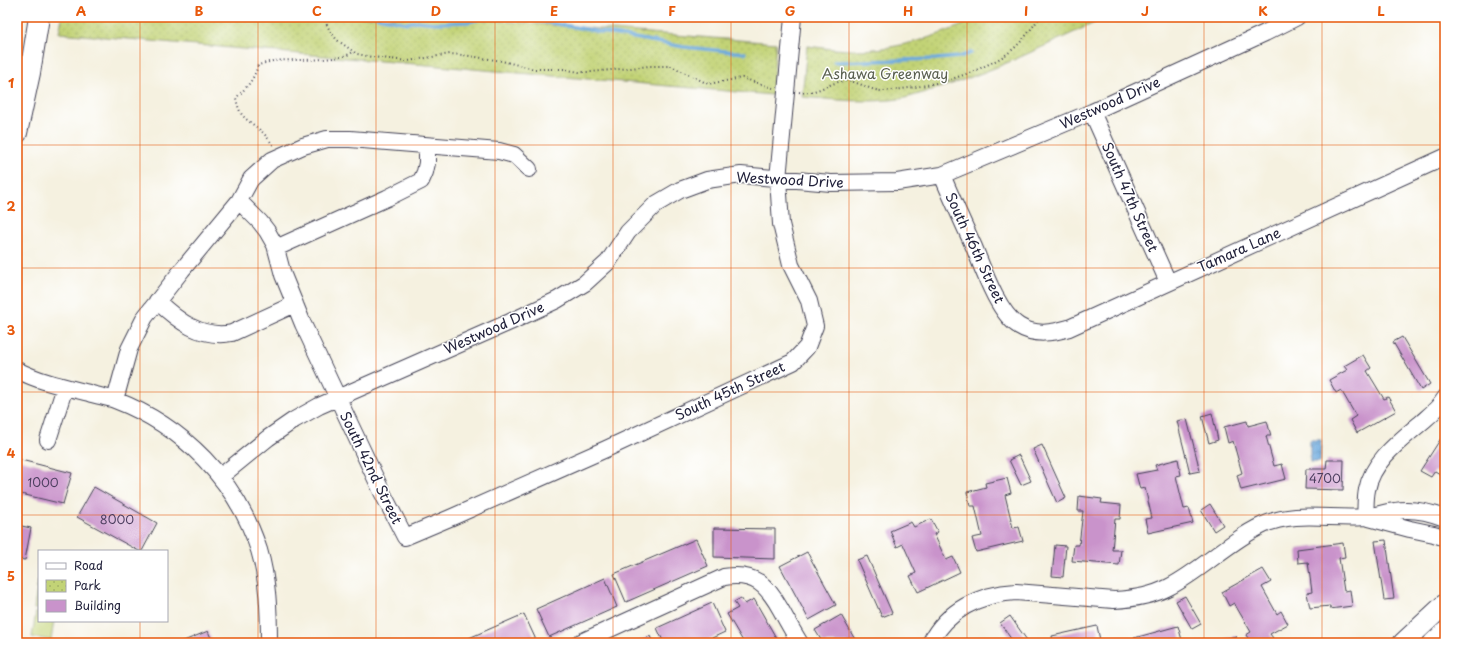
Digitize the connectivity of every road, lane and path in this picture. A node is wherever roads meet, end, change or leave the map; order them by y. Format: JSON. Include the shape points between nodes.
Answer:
{"nodes":[{"id":1,"x":39,"y":17,"type":"edge"},
{"id":2,"x":323,"y":17,"type":"edge"},
{"id":3,"x":793,"y":17,"type":"edge"},
{"id":4,"x":1040,"y":17,"type":"edge"},
{"id":5,"x":1297,"y":17,"type":"edge"},
{"id":6,"x":353,"y":52,"type":"junction"},
{"id":7,"x":786,"y":91,"type":"junction"},
{"id":8,"x":1092,"y":112,"type":"junction"},
{"id":9,"x":17,"y":133,"type":"edge"},
{"id":10,"x":427,"y":146,"type":"junction"},
{"id":11,"x":282,"y":155,"type":"junction"},
{"id":12,"x":1445,"y":157,"type":"edge"},
{"id":13,"x":529,"y":169,"type":"dead end"},
{"id":14,"x":942,"y":175,"type":"junction"},
{"id":15,"x":778,"y":179,"type":"junction"},
{"id":16,"x":239,"y":201,"type":"junction"},
{"id":17,"x":276,"y":248,"type":"junction"},
{"id":18,"x":1168,"y":282,"type":"junction"},
{"id":19,"x":157,"y":301,"type":"junction"},
{"id":20,"x":295,"y":304,"type":"junction"},
{"id":21,"x":1031,"y":331,"type":"joint"},
{"id":22,"x":17,"y":370,"type":"edge"},
{"id":23,"x":64,"y":387,"type":"junction"},
{"id":24,"x":338,"y":398,"type":"junction"},
{"id":25,"x":1445,"y":398,"type":"edge"},
{"id":26,"x":115,"y":400,"type":"junction"},
{"id":27,"x":48,"y":440,"type":"dead end"},
{"id":28,"x":220,"y":477,"type":"junction"},
{"id":29,"x":1365,"y":517,"type":"junction"},
{"id":30,"x":1445,"y":518,"type":"edge"},
{"id":31,"x":405,"y":537,"type":"joint"},
{"id":32,"x":1445,"y":538,"type":"edge"},
{"id":33,"x":1445,"y":604,"type":"edge"},
{"id":34,"x":1445,"y":632,"type":"edge"},
{"id":35,"x":594,"y":640,"type":"edge"},
{"id":36,"x":269,"y":643,"type":"edge"},
{"id":37,"x":578,"y":643,"type":"edge"},
{"id":38,"x":800,"y":643,"type":"edge"},
{"id":39,"x":930,"y":643,"type":"edge"},
{"id":40,"x":1403,"y":643,"type":"edge"},
{"id":41,"x":1433,"y":643,"type":"edge"}],
"edges":[{"from":1,"to":9,"type":"main road"},
{"from":2,"to":6,"type":"path","via":[[337,40]]},
{"from":3,"to":7,"type":"street","name":"South 45th Street"},
{"from":4,"to":7,"type":"path","via":[[1020,43],[1004,57],[947,81],[879,91],[844,81],[810,92]]},
{"from":5,"to":8,"type":"street","name":"Westwood Drive"},
{"from":6,"to":7,"type":"path","via":[[408,61],[450,54],[463,55],[534,69],[579,72],[671,66],[708,84],[742,78]]},
{"from":6,"to":11,"type":"path","via":[[348,55],[272,62],[258,66],[249,85],[236,98],[237,107],[243,118],[261,131]]},
{"from":7,"to":15,"type":"street","name":"South 45th Street"},
{"from":8,"to":14,"type":"street","name":"Westwood Drive"},
{"from":8,"to":18,"type":"street","name":"South 47th Street"},
{"from":10,"to":11,"type":"street","via":[[327,139]]},
{"from":10,"to":13,"type":"street","via":[[499,151],[514,155]]},
{"from":10,"to":17,"type":"street","via":[[427,163],[421,181]]},
{"from":11,"to":16,"type":"street","via":[[272,160],[251,179]]},
{"from":12,"to":18,"type":"street","name":"Tamara Lane"},
{"from":14,"to":15,"type":"street","name":"Westwood Drive","via":[[897,182],[830,183]]},
{"from":14,"to":21,"type":"street","name":"South 46th Street","via":[[1004,311],[1018,326]]},
{"from":15,"to":24,"type":"street","name":"Westwood Drive","via":[[741,175],[708,180],[680,190],[656,204],[628,232],[608,262],[585,283],[557,300],[510,322]]},
{"from":15,"to":31,"type":"street","name":"South 45th Street","via":[[781,224],[791,265],[809,301],[815,326],[807,347],[793,362],[599,452]]},
{"from":16,"to":17,"type":"street","name":"South 42nd Street","via":[[267,231]]},
{"from":16,"to":19,"type":"street"},
{"from":17,"to":20,"type":"street","name":"South 42nd Street","via":[[283,275]]},
{"from":18,"to":21,"type":"street","name":"Tamara Lane","via":[[1069,328],[1052,333]]},
{"from":19,"to":20,"type":"street","via":[[186,325],[222,335],[232,333]]},
{"from":19,"to":26,"type":"street","via":[[145,317],[129,349]]},
{"from":20,"to":24,"type":"street","name":"South 42nd Street"},
{"from":22,"to":23,"type":"street"},
{"from":23,"to":26,"type":"street"},
{"from":23,"to":27,"type":"street"},
{"from":24,"to":28,"type":"street","name":"Westwood Drive","via":[[294,420]]},
{"from":24,"to":31,"type":"street","name":"South 42nd Street"},
{"from":25,"to":29,"type":"street","via":[[1383,458],[1367,489]]},
{"from":26,"to":28,"type":"street","via":[[176,433],[193,447]]},
{"from":28,"to":36,"type":"street","via":[[238,501],[259,551],[268,596]]},
{"from":29,"to":30,"type":"street","via":[[1409,510],[1432,513]]},
{"from":29,"to":32,"type":"street"},
{"from":29,"to":39,"type":"street","via":[[1298,517],[1263,525],[1183,579],[1142,596],[1114,600],[1016,592],[988,596],[971,602],[954,613]]},
{"from":33,"to":40,"type":"main road"},
{"from":34,"to":41,"type":"main road"},
{"from":35,"to":37,"type":"street"},
{"from":35,"to":38,"type":"street","via":[[724,577],[735,575],[746,576],[765,586]]}]}
